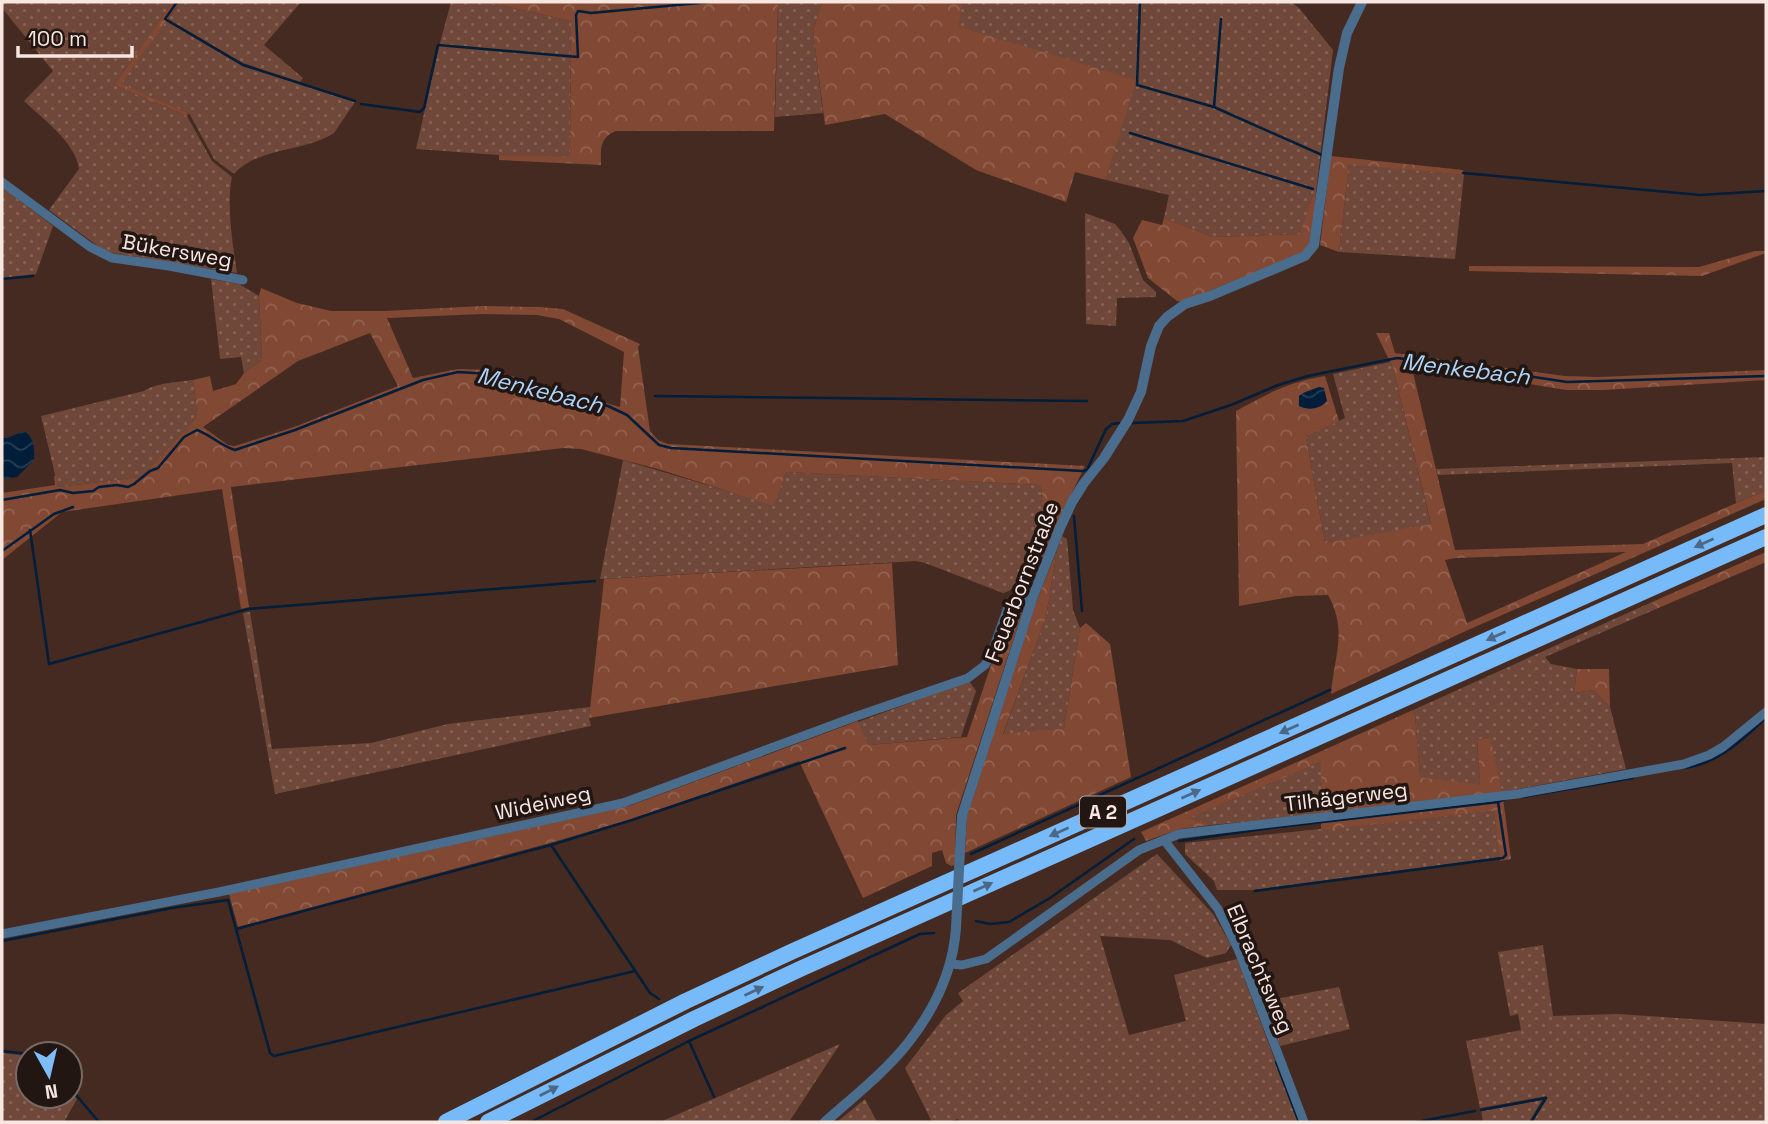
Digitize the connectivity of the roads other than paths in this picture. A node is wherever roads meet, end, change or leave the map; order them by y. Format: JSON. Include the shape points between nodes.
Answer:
{"nodes":[{"id":1,"x":1362,"y":2,"type":"edge"},
{"id":2,"x":2,"y":182,"type":"edge"},
{"id":3,"x":243,"y":280,"type":"dead end"},
{"id":4,"x":1766,"y":515,"type":"edge"},
{"id":5,"x":1766,"y":537,"type":"edge"},
{"id":6,"x":1032,"y":599,"type":"junction"},
{"id":7,"x":1766,"y":712,"type":"edge"},
{"id":8,"x":1164,"y":840,"type":"junction"},
{"id":9,"x":2,"y":934,"type":"edge"},
{"id":10,"x":951,"y":964,"type":"junction"},
{"id":11,"x":446,"y":1122,"type":"edge"},
{"id":12,"x":488,"y":1122,"type":"edge"},
{"id":13,"x":825,"y":1122,"type":"edge"},
{"id":14,"x":1304,"y":1122,"type":"edge"}],
"edges":[{"from":1,"to":6,"type":"street","name":"Feuerbornstraße","via":[[1347,33],[1339,68],[1311,250],[1185,304],[1158,326],[1141,392],[1117,439],[1072,502]]},
{"from":2,"to":3,"type":"street","name":"Bükersweg","via":[[112,258]]},
{"from":4,"to":11,"type":"highway","number":"A 2","one_way":true,"via":[[756,969]]},
{"from":12,"to":5,"type":"highway","number":"A 2","one_way":true,"via":[[800,969]]},
{"from":6,"to":9,"type":"street","name":"Wideiweg","via":[[1022,598],[1008,607],[985,665],[968,678],[623,803],[219,892]]},
{"from":6,"to":10,"type":"street","name":"Feuerbornstraße","bridge":true,"via":[[962,816]]},
{"from":7,"to":8,"type":"street","name":"Tilhägerweg","via":[[1723,747],[1684,764],[1517,794],[1179,834]]},
{"from":8,"to":10,"type":"street","name":"Tilhägerweg","via":[[1139,850],[986,959]]},
{"from":8,"to":14,"type":"street","name":"Elbrachtsweg","via":[[1218,909],[1238,949]]},
{"from":10,"to":13,"type":"street","name":"Feuerbornstraße","via":[[909,1043]]}]}
